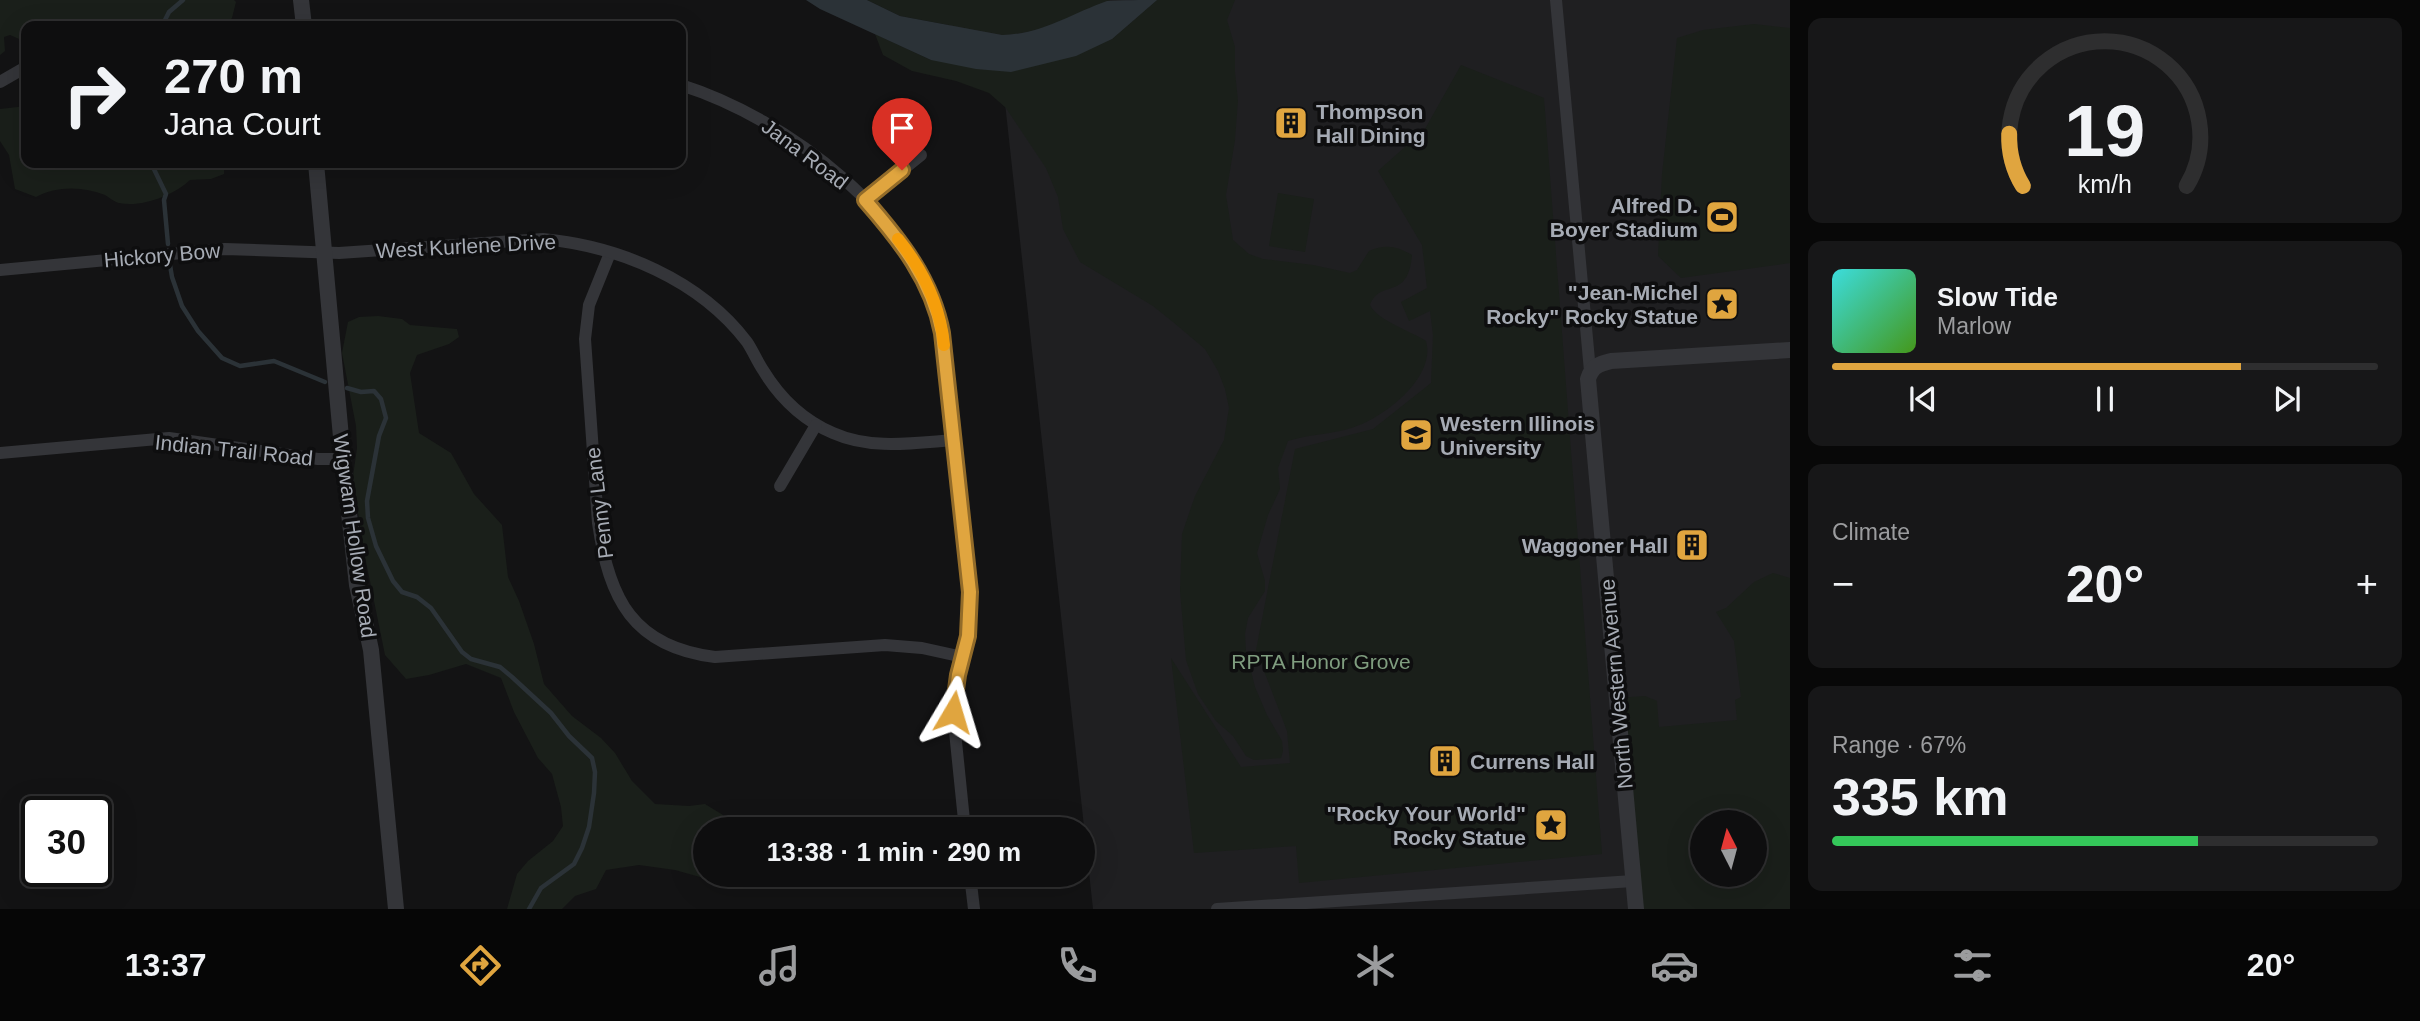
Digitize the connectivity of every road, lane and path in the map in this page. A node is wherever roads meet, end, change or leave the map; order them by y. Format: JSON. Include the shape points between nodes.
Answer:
{"nodes":[{"id":1,"x":301,"y":0,"type":"edge"},
{"id":2,"x":1556,"y":0,"type":"edge"},
{"id":3,"x":303,"y":21,"type":"edge"},
{"id":4,"x":21,"y":70,"type":"edge"},
{"id":5,"x":0,"y":82,"type":"edge"},
{"id":6,"x":686,"y":87,"type":"edge"},
{"id":7,"x":921,"y":155,"type":"dead end"},
{"id":8,"x":316,"y":168,"type":"edge"},
{"id":9,"x":865,"y":200,"type":"junction"},
{"id":10,"x":324,"y":252,"type":"junction"},
{"id":11,"x":610,"y":253,"type":"junction"},
{"id":12,"x":0,"y":270,"type":"edge"},
{"id":13,"x":1790,"y":350,"type":"edge"},
{"id":14,"x":1590,"y":371,"type":"junction"},
{"id":15,"x":816,"y":425,"type":"junction"},
{"id":16,"x":954,"y":440,"type":"junction"},
{"id":17,"x":0,"y":453,"type":"edge"},
{"id":18,"x":343,"y":459,"type":"junction"},
{"id":19,"x":780,"y":486,"type":"dead end"},
{"id":20,"x":963,"y":657,"type":"junction"},
{"id":21,"x":964,"y":817,"type":"edge"},
{"id":22,"x":1633,"y":881,"type":"junction"},
{"id":23,"x":971,"y":887,"type":"edge"},
{"id":24,"x":396,"y":909,"type":"edge"},
{"id":25,"x":974,"y":909,"type":"edge"},
{"id":26,"x":1217,"y":909,"type":"edge"},
{"id":27,"x":1636,"y":909,"type":"edge"}],
"edges":[{"from":1,"to":3,"type":"street"},
{"from":2,"to":14,"type":"street","name":"North Western Avenue"},
{"from":4,"to":5,"type":"street"},
{"from":6,"to":9,"type":"street","name":"Jana Road","via":[[783,133]]},
{"from":7,"to":9,"type":"street"},
{"from":8,"to":10,"type":"street","name":"Wigwam Hollow Road"},
{"from":9,"to":16,"type":"street","name":"Jana Road","via":[[907,250],[933,298],[942,333]]},
{"from":10,"to":11,"type":"street","name":"West Kurlene Drive","via":[[543,239]]},
{"from":10,"to":12,"type":"street","name":"Hickory Bow","via":[[225,249]]},
{"from":10,"to":18,"type":"street","name":"Wigwam Hollow Road"},
{"from":11,"to":15,"type":"street","name":"West Kurlene Drive","via":[[666,274],[704,299],[744,339],[794,409]]},
{"from":11,"to":20,"type":"street","name":"Penny Lane","via":[[586,322],[589,402],[602,550],[614,591],[635,620],[664,643],[700,656],[885,645]]},
{"from":13,"to":14,"type":"street","via":[[1611,361]]},
{"from":14,"to":22,"type":"street","name":"North Western Avenue"},
{"from":15,"to":16,"type":"street","name":"West Kurlene Drive","via":[[874,444]]},
{"from":15,"to":19,"type":"street"},
{"from":16,"to":20,"type":"street","name":"Jana Road","via":[[970,592]]},
{"from":17,"to":18,"type":"street","name":"Indian Trail Road","via":[[169,438]]},
{"from":18,"to":24,"type":"street","name":"Wigwam Hollow Road","via":[[357,584],[371,650]]},
{"from":20,"to":21,"type":"street","name":"Jana Road","via":[[953,712]]},
{"from":22,"to":26,"type":"street"},
{"from":22,"to":27,"type":"street","name":"North Western Avenue"},
{"from":23,"to":25,"type":"street"}]}
